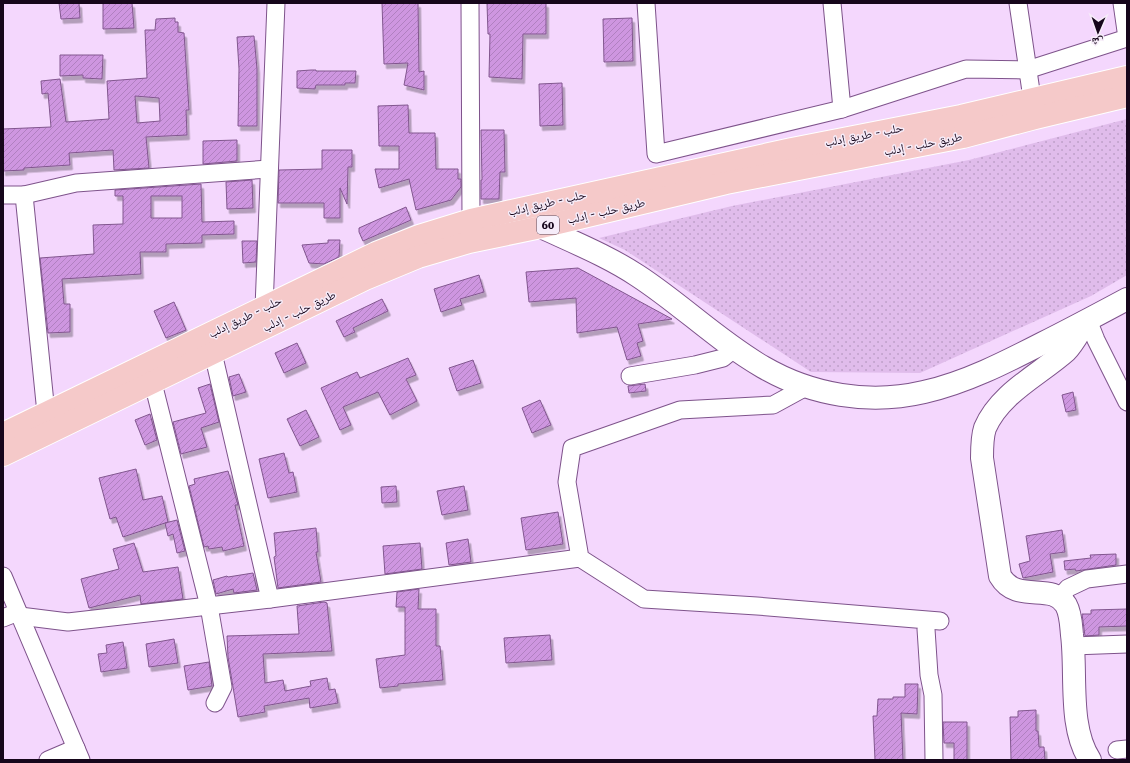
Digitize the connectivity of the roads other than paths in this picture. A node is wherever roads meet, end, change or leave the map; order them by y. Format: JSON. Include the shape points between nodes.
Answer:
{"nodes":[{"id":1,"x":276,"y":3,"type":"edge"},
{"id":2,"x":470,"y":3,"type":"edge"},
{"id":3,"x":646,"y":3,"type":"edge"},
{"id":4,"x":832,"y":3,"type":"edge"},
{"id":5,"x":1018,"y":3,"type":"edge"},
{"id":6,"x":1122,"y":3,"type":"edge"},
{"id":7,"x":1027,"y":70,"type":"junction"},
{"id":8,"x":1127,"y":77,"type":"edge"},
{"id":9,"x":1127,"y":96,"type":"edge"},
{"id":10,"x":1032,"y":98,"type":"junction"},
{"id":11,"x":842,"y":109,"type":"junction"},
{"id":12,"x":269,"y":169,"type":"junction"},
{"id":13,"x":3,"y":195,"type":"edge"},
{"id":14,"x":24,"y":195,"type":"junction"},
{"id":15,"x":471,"y":220,"type":"junction"},
{"id":16,"x":541,"y":227,"type":"junction"},
{"id":17,"x":1127,"y":299,"type":"edge"},
{"id":18,"x":264,"y":308,"type":"junction"},
{"id":19,"x":1088,"y":320,"type":"junction"},
{"id":20,"x":734,"y":349,"type":"junction"},
{"id":21,"x":213,"y":353,"type":"junction"},
{"id":22,"x":630,"y":376,"type":"dead end"},
{"id":23,"x":153,"y":383,"type":"junction"},
{"id":24,"x":806,"y":387,"type":"junction"},
{"id":25,"x":1127,"y":402,"type":"edge"},
{"id":26,"x":46,"y":413,"type":"junction"},
{"id":27,"x":3,"y":434,"type":"edge"},
{"id":28,"x":3,"y":455,"type":"edge"},
{"id":29,"x":580,"y":558,"type":"junction"},
{"id":30,"x":1127,"y":574,"type":"edge"},
{"id":31,"x":3,"y":576,"type":"edge"},
{"id":32,"x":1059,"y":598,"type":"junction"},
{"id":33,"x":270,"y":599,"type":"junction"},
{"id":34,"x":209,"y":606,"type":"junction"},
{"id":35,"x":14,"y":615,"type":"edge"},
{"id":36,"x":1127,"y":644,"type":"edge"},
{"id":37,"x":1074,"y":646,"type":"junction"},
{"id":38,"x":215,"y":703,"type":"dead end"},
{"id":39,"x":78,"y":754,"type":"edge"},
{"id":40,"x":48,"y":760,"type":"edge"},
{"id":41,"x":934,"y":760,"type":"edge"},
{"id":42,"x":1090,"y":760,"type":"edge"}],
"edges":[{"from":1,"to":12,"type":"street"},
{"from":2,"to":15,"type":"street"},
{"from":3,"to":11,"type":"street","via":[[656,154]]},
{"from":4,"to":11,"type":"street"},
{"from":5,"to":7,"type":"street"},
{"from":6,"to":7,"type":"street","via":[[1127,38]]},
{"from":7,"to":10,"type":"street"},
{"from":7,"to":11,"type":"street","via":[[966,69]]},
{"from":8,"to":10,"type":"highway","name":"حلب - طريق إدلب","number":"60"},
{"from":9,"to":16,"type":"highway","name":"طريق حلب - إدلب","number":"60","via":[[963,137],[726,183]]},
{"from":10,"to":15,"type":"highway","name":"حلب - طريق إدلب","number":"60","via":[[961,116],[792,149]]},
{"from":12,"to":14,"type":"street","via":[[76,183]]},
{"from":12,"to":18,"type":"street"},
{"from":13,"to":14,"type":"street"},
{"from":14,"to":26,"type":"street"},
{"from":15,"to":18,"type":"highway","name":"حلب - طريق إدلب","number":"60","via":[[376,253]]},
{"from":16,"to":20,"type":"street","via":[[638,276]]},
{"from":16,"to":21,"type":"highway","name":"طريق حلب - إدلب","number":"60","via":[[469,242],[418,257],[365,279]]},
{"from":17,"to":19,"type":"street"},
{"from":18,"to":26,"type":"highway","name":"حلب - طريق إدلب","number":"60"},
{"from":19,"to":24,"type":"street","via":[[1011,359],[925,392],[876,398],[826,393]]},
{"from":19,"to":25,"type":"street"},
{"from":19,"to":32,"type":"street","via":[[1067,350],[1012,393],[999,407],[985,428],[983,440],[982,458],[1000,576],[1010,588],[1018,591],[1050,594]]},
{"from":20,"to":22,"type":"street","via":[[724,358]]},
{"from":20,"to":24,"type":"street","via":[[763,367]]},
{"from":21,"to":23,"type":"highway","name":"طريق حلب - إدلب","number":"60"},
{"from":21,"to":33,"type":"street"},
{"from":23,"to":28,"type":"highway","name":"طريق حلب - إدلب","number":"60"},
{"from":23,"to":34,"type":"street"},
{"from":24,"to":29,"type":"street","via":[[772,405],[680,410],[572,448],[567,482]]},
{"from":26,"to":27,"type":"highway","name":"حلب - طريق إدلب","number":"60"},
{"from":29,"to":33,"type":"street"},
{"from":29,"to":41,"type":"street","via":[[644,599],[757,606],[933,625],[929,675],[933,695]]},
{"from":30,"to":32,"type":"street","via":[[1086,579],[1068,588]]},
{"from":31,"to":35,"type":"street"},
{"from":32,"to":37,"type":"street","via":[[1066,605]]},
{"from":33,"to":34,"type":"street"},
{"from":34,"to":35,"type":"street","via":[[68,622]]},
{"from":34,"to":38,"type":"street","via":[[223,686]]},
{"from":35,"to":39,"type":"street"},
{"from":36,"to":37,"type":"street"},
{"from":37,"to":42,"type":"street","via":[[1076,724]]},
{"from":39,"to":40,"type":"street"}]}
